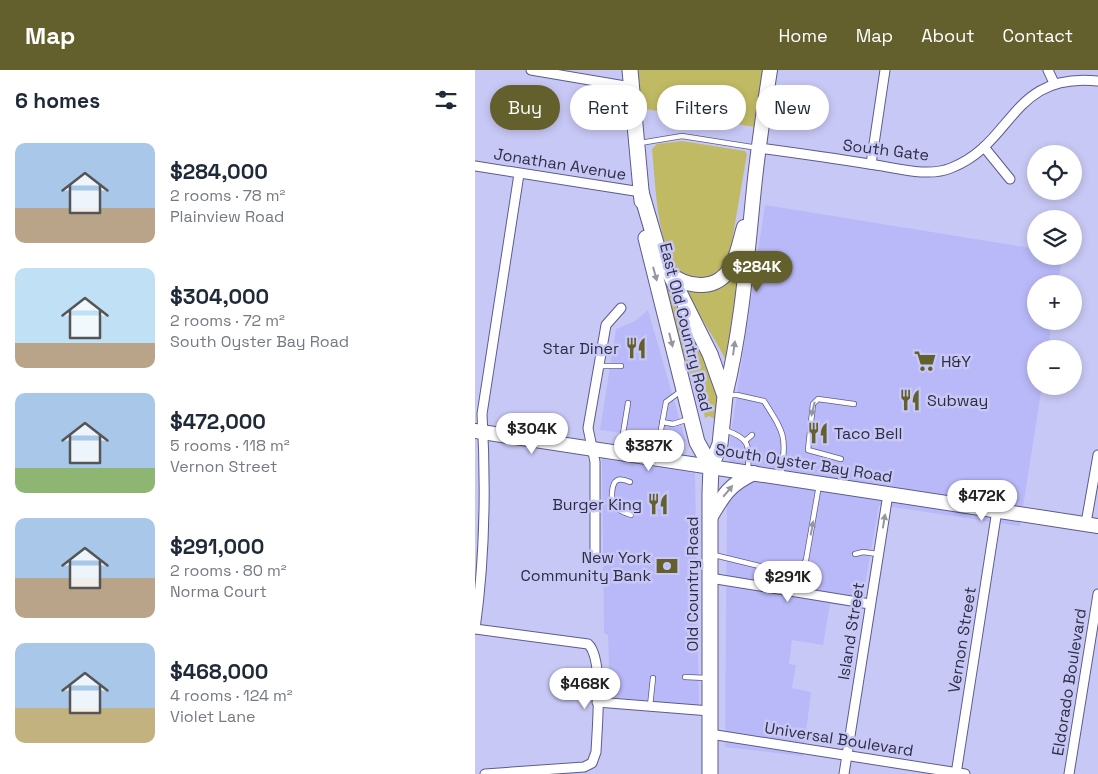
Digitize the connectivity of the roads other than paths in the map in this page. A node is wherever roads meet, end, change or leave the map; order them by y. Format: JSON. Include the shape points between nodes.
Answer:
{"nodes":[{"id":1,"x":531,"y":70,"type":"edge"},
{"id":2,"x":630,"y":70,"type":"edge"},
{"id":3,"x":770,"y":70,"type":"edge"},
{"id":4,"x":885,"y":70,"type":"edge"},
{"id":5,"x":1048,"y":70,"type":"edge"},
{"id":6,"x":1098,"y":82,"type":"edge"},
{"id":7,"x":1054,"y":83,"type":"junction"},
{"id":8,"x":619,"y":85,"type":"edge"},
{"id":9,"x":631,"y":85,"type":"edge"},
{"id":10,"x":636,"y":130,"type":"edge"},
{"id":11,"x":637,"y":144,"type":"junction"},
{"id":12,"x":984,"y":147,"type":"junction"},
{"id":13,"x":759,"y":148,"type":"junction"},
{"id":14,"x":871,"y":164,"type":"junction"},
{"id":15,"x":475,"y":166,"type":"edge"},
{"id":16,"x":519,"y":174,"type":"junction"},
{"id":17,"x":1010,"y":179,"type":"dead end"},
{"id":18,"x":754,"y":185,"type":"junction"},
{"id":19,"x":641,"y":192,"type":"junction"},
{"id":20,"x":668,"y":272,"type":"junction"},
{"id":21,"x":621,"y":308,"type":"dead end"},
{"id":22,"x":599,"y":366,"type":"junction"},
{"id":23,"x":621,"y":366,"type":"dead end"},
{"id":24,"x":684,"y":389,"type":"junction"},
{"id":25,"x":725,"y":396,"type":"junction"},
{"id":26,"x":628,"y":403,"type":"dead end"},
{"id":27,"x":854,"y":404,"type":"dead end"},
{"id":28,"x":691,"y":418,"type":"junction"},
{"id":29,"x":774,"y":418,"type":"junction"},
{"id":30,"x":662,"y":422,"type":"junction"},
{"id":31,"x":769,"y":423,"type":"dead end"},
{"id":32,"x":721,"y":429,"type":"junction"},
{"id":33,"x":479,"y":432,"type":"edge"},
{"id":34,"x":752,"y":435,"type":"dead end"},
{"id":35,"x":745,"y":441,"type":"junction"},
{"id":36,"x":592,"y":448,"type":"junction"},
{"id":37,"x":619,"y":453,"type":"junction"},
{"id":38,"x":1098,"y":456,"type":"edge"},
{"id":39,"x":655,"y":458,"type":"junction"},
{"id":40,"x":841,"y":459,"type":"dead end"},
{"id":41,"x":711,"y":467,"type":"junction"},
{"id":42,"x":751,"y":472,"type":"junction"},
{"id":43,"x":781,"y":477,"type":"junction"},
{"id":44,"x":630,"y":482,"type":"dead end"},
{"id":45,"x":820,"y":483,"type":"junction"},
{"id":46,"x":888,"y":494,"type":"junction"},
{"id":47,"x":997,"y":510,"type":"junction"},
{"id":48,"x":631,"y":515,"type":"dead end"},
{"id":49,"x":710,"y":518,"type":"junction"},
{"id":50,"x":1092,"y":525,"type":"edge"},
{"id":51,"x":710,"y":554,"type":"junction"},
{"id":52,"x":855,"y":554,"type":"dead end"},
{"id":53,"x":878,"y":554,"type":"junction"},
{"id":54,"x":595,"y":557,"type":"dead end"},
{"id":55,"x":710,"y":578,"type":"junction"},
{"id":56,"x":1098,"y":594,"type":"edge"},
{"id":57,"x":870,"y":604,"type":"junction"},
{"id":58,"x":475,"y":629,"type":"edge"},
{"id":59,"x":685,"y":677,"type":"dead end"},
{"id":60,"x":653,"y":678,"type":"dead end"},
{"id":61,"x":709,"y":678,"type":"junction"},
{"id":62,"x":597,"y":702,"type":"junction"},
{"id":63,"x":650,"y":706,"type":"junction"},
{"id":64,"x":710,"y":711,"type":"junction"},
{"id":65,"x":709,"y":734,"type":"junction"},
{"id":66,"x":847,"y":756,"type":"junction"},
{"id":67,"x":485,"y":774,"type":"edge"},
{"id":68,"x":710,"y":774,"type":"edge"},
{"id":69,"x":844,"y":774,"type":"edge"},
{"id":70,"x":959,"y":774,"type":"edge"},
{"id":71,"x":1069,"y":774,"type":"edge"}],
"edges":[{"from":1,"to":8,"type":"street"},
{"from":2,"to":9,"type":"main road","name":"East Old Country Road"},
{"from":3,"to":13,"type":"main road"},
{"from":4,"to":14,"type":"street"},
{"from":5,"to":7,"type":"street"},
{"from":6,"to":7,"type":"street","name":"South Gate"},
{"from":7,"to":12,"type":"street","name":"South Gate","via":[[1035,93],[1006,120]]},
{"from":10,"to":11,"type":"main road","name":"East Old Country Road"},
{"from":11,"to":13,"type":"lane","via":[[682,136]]},
{"from":11,"to":19,"type":"main road","name":"East Old Country Road"},
{"from":12,"to":14,"type":"street","name":"South Gate","via":[[950,169],[923,172]]},
{"from":12,"to":17,"type":"street"},
{"from":13,"to":14,"type":"street","name":"South Gate"},
{"from":13,"to":18,"type":"main road"},
{"from":15,"to":16,"type":"street","name":"Jonathan Avenue"},
{"from":16,"to":19,"type":"street","name":"Jonathan Avenue"},
{"from":16,"to":33,"type":"street"},
{"from":18,"to":20,"type":"main road","via":[[737,251],[724,275],[712,283],[698,286],[683,283]]},
{"from":25,"to":18,"type":"main road","one_way":true,"via":[[746,270]]},
{"from":19,"to":20,"type":"main road","name":"East Old Country Road"},
{"from":19,"to":24,"type":"main road","name":"East Old Country Road","one_way":true,"via":[[647,243]]},
{"from":20,"to":25,"type":"main road","name":"East Old Country Road","via":[[709,354]]},
{"from":21,"to":22,"type":"street","via":[[606,325]]},
{"from":22,"to":23,"type":"lane"},
{"from":22,"to":36,"type":"street","via":[[588,428]]},
{"from":24,"to":28,"type":"main road","name":"East Old Country Road"},
{"from":24,"to":30,"type":"lane","via":[[665,402]]},
{"from":25,"to":29,"type":"lane","via":[[737,395],[764,401]]},
{"from":25,"to":32,"type":"main road","name":"Old Country Road"},
{"from":26,"to":37,"type":"lane"},
{"from":27,"to":40,"type":"lane","one_way":true,"via":[[823,399],[813,404],[807,450]]},
{"from":28,"to":30,"type":"lane","via":[[673,424]]},
{"from":28,"to":41,"type":"main road","name":"East Old Country Road","via":[[697,442]]},
{"from":29,"to":31,"type":"lane"},
{"from":29,"to":43,"type":"lane","via":[[785,443]]},
{"from":30,"to":39,"type":"lane"},
{"from":32,"to":35,"type":"lane","via":[[742,436]]},
{"from":32,"to":41,"type":"main road","name":"Old Country Road","via":[[720,444]]},
{"from":33,"to":36,"type":"main road","name":"South Oyster Bay Road"},
{"from":33,"to":58,"type":"street","via":[[483,572]]},
{"from":34,"to":35,"type":"lane"},
{"from":35,"to":42,"type":"lane","via":[[749,446]]},
{"from":36,"to":37,"type":"main road","name":"South Oyster Bay Road"},
{"from":36,"to":54,"type":"street","via":[[595,462]]},
{"from":37,"to":39,"type":"main road","name":"South Oyster Bay Road"},
{"from":38,"to":50,"type":"street"},
{"from":39,"to":41,"type":"main road","name":"South Oyster Bay Road"},
{"from":41,"to":42,"type":"main road","name":"South Oyster Bay Road"},
{"from":41,"to":49,"type":"main road","name":"Old Country Road"},
{"from":42,"to":43,"type":"main road","name":"South Oyster Bay Road"},
{"from":49,"to":42,"type":"main road","one_way":true,"via":[[735,482]]},
{"from":43,"to":45,"type":"main road","name":"South Oyster Bay Road"},
{"from":44,"to":48,"type":"lane","via":[[616,479],[611,500],[617,508]]},
{"from":45,"to":46,"type":"main road","name":"South Oyster Bay Road"},
{"from":51,"to":45,"type":"lane","one_way":true,"via":[[784,572],[800,568],[806,560]]},
{"from":46,"to":47,"type":"main road","name":"South Oyster Bay Road"},
{"from":53,"to":46,"type":"street","name":"Island Street","one_way":true},
{"from":47,"to":50,"type":"main road","name":"South Oyster Bay Road"},
{"from":47,"to":70,"type":"street","name":"Vernon Street"},
{"from":49,"to":51,"type":"main road","name":"Old Country Road"},
{"from":51,"to":55,"type":"main road","name":"Old Country Road"},
{"from":52,"to":53,"type":"lane"},
{"from":53,"to":57,"type":"street","name":"Island Street"},
{"from":55,"to":57,"type":"street"},
{"from":55,"to":61,"type":"main road","name":"Old Country Road"},
{"from":56,"to":71,"type":"street","name":"Eldorado Boulevard"},
{"from":57,"to":66,"type":"street","name":"Island Street"},
{"from":58,"to":62,"type":"street","via":[[588,644],[595,655]]},
{"from":59,"to":61,"type":"lane"},
{"from":60,"to":63,"type":"lane"},
{"from":61,"to":64,"type":"main road","name":"Old Country Road"},
{"from":62,"to":63,"type":"street"},
{"from":62,"to":67,"type":"street","via":[[595,758],[592,763]]},
{"from":63,"to":64,"type":"street"},
{"from":64,"to":65,"type":"main road","name":"Old Country Road"},
{"from":65,"to":66,"type":"street","name":"Universal Boulevard"},
{"from":65,"to":68,"type":"main road","name":"Old Country Road"},
{"from":66,"to":69,"type":"street","name":"Island Street"},
{"from":66,"to":70,"type":"street","name":"Universal Boulevard"}]}
